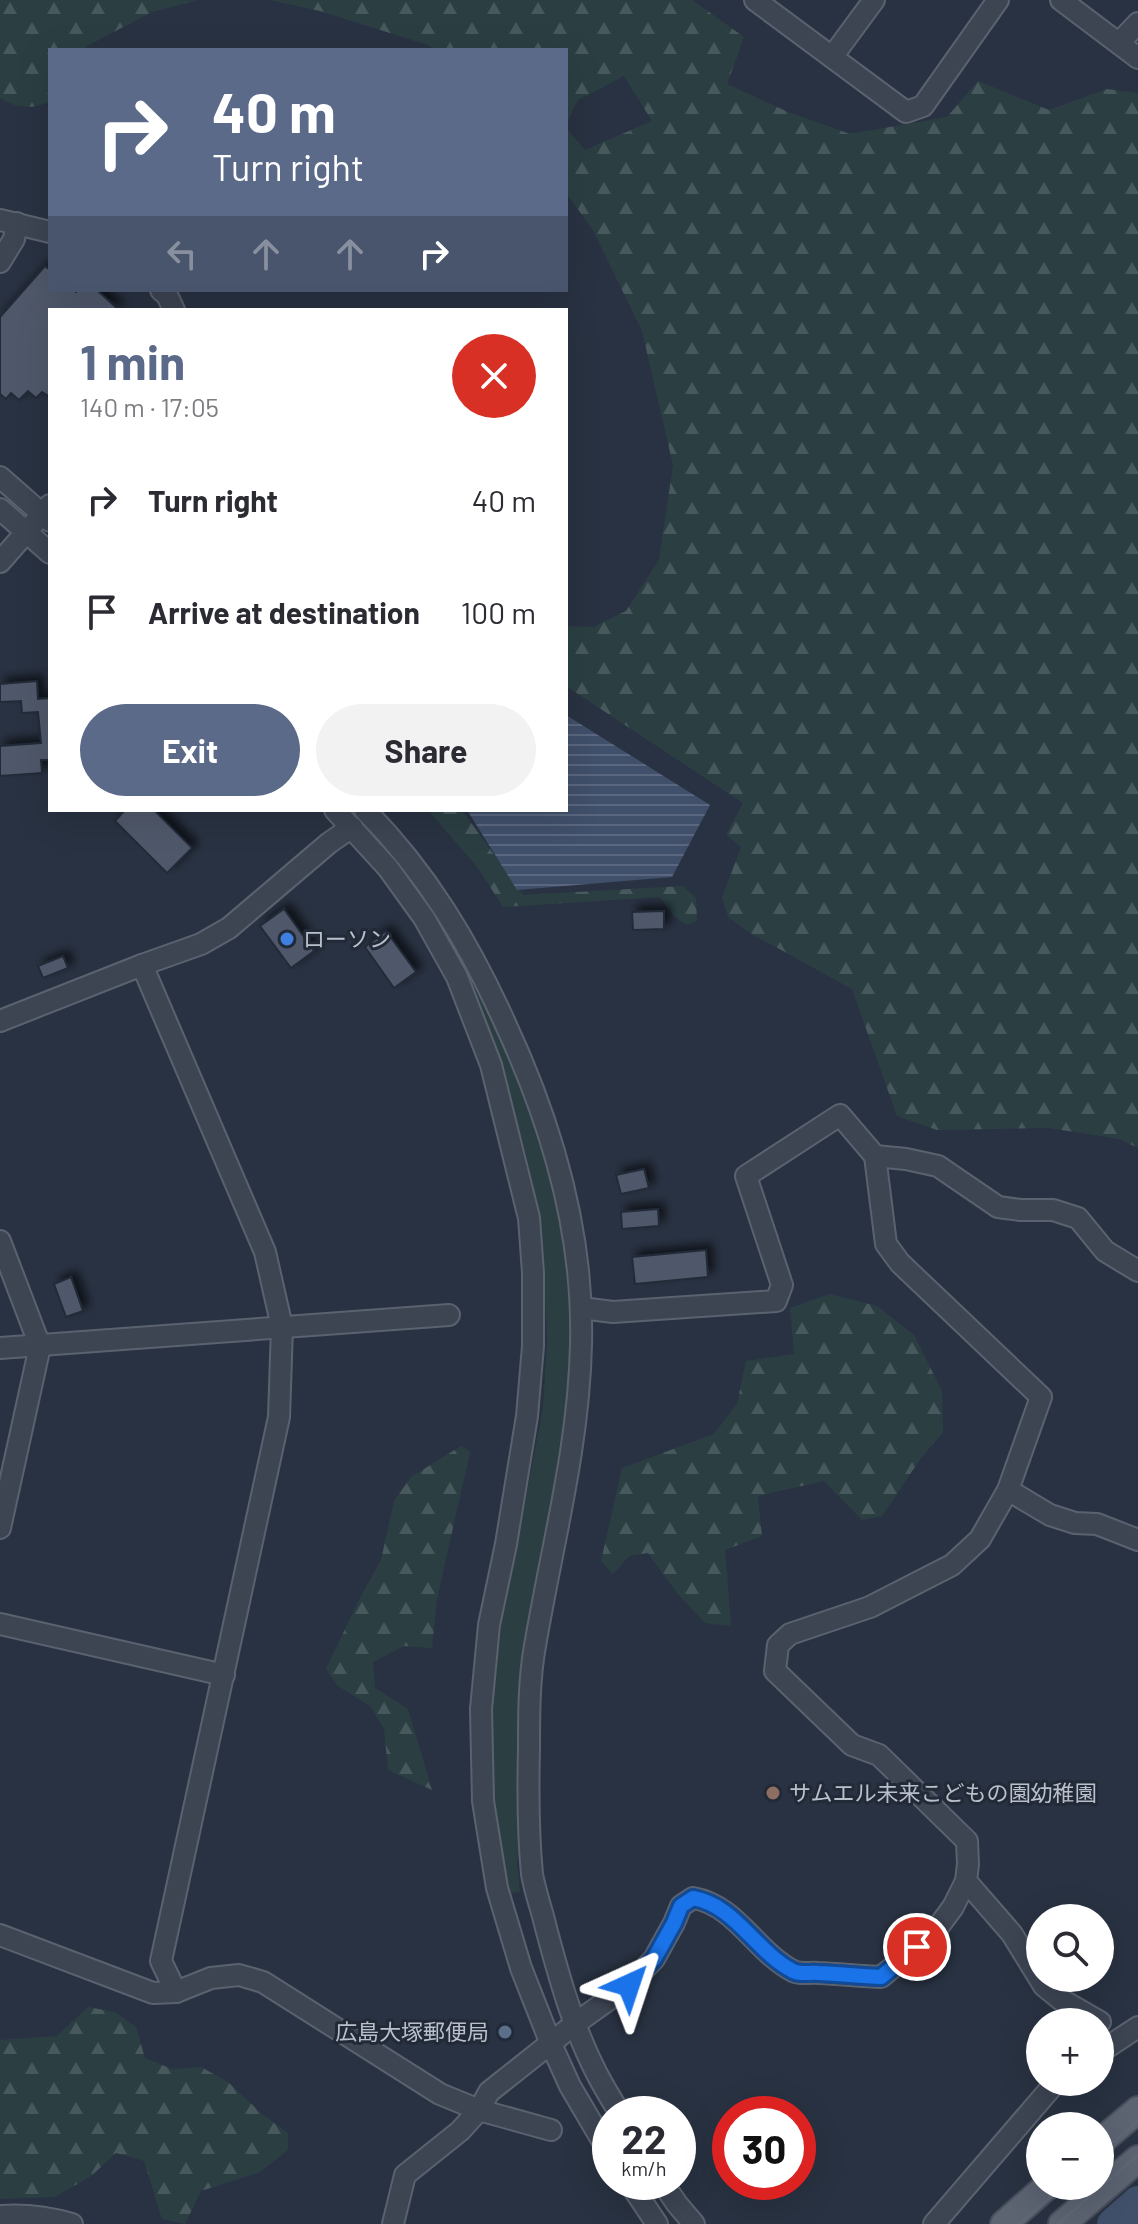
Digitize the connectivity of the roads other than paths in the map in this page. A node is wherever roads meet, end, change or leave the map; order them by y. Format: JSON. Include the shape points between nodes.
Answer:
{"nodes":[{"id":1,"x":755,"y":0,"type":"edge"},
{"id":2,"x":874,"y":0,"type":"edge"},
{"id":3,"x":998,"y":0,"type":"edge"},
{"id":4,"x":1061,"y":0,"type":"edge"},
{"id":5,"x":1138,"y":23,"type":"edge"},
{"id":6,"x":1119,"y":43,"type":"junction"},
{"id":7,"x":832,"y":57,"type":"junction"},
{"id":8,"x":1138,"y":58,"type":"edge"},
{"id":9,"x":8,"y":221,"type":"edge"},
{"id":10,"x":48,"y":231,"type":"edge"},
{"id":11,"x":0,"y":262,"type":"edge"},
{"id":12,"x":0,"y":477,"type":"edge"},
{"id":13,"x":0,"y":509,"type":"edge"},
{"id":14,"x":47,"y":513,"type":"edge"},
{"id":15,"x":26,"y":532,"type":"junction"},
{"id":16,"x":48,"y":551,"type":"edge"},
{"id":17,"x":0,"y":562,"type":"edge"},
{"id":18,"x":337,"y":812,"type":"edge"},
{"id":19,"x":367,"y":812,"type":"edge"},
{"id":20,"x":352,"y":827,"type":"junction"},
{"id":21,"x":142,"y":965,"type":"junction"},
{"id":22,"x":0,"y":1021,"type":"edge"},
{"id":23,"x":875,"y":1156,"type":"junction"},
{"id":24,"x":0,"y":1241,"type":"edge"},
{"id":25,"x":1138,"y":1271,"type":"edge"},
{"id":26,"x":581,"y":1308,"type":"junction"},
{"id":27,"x":449,"y":1315,"type":"dead end"},
{"id":28,"x":282,"y":1327,"type":"junction"},
{"id":29,"x":40,"y":1346,"type":"junction"},
{"id":30,"x":0,"y":1348,"type":"edge"},
{"id":31,"x":1008,"y":1490,"type":"junction"},
{"id":32,"x":0,"y":1528,"type":"edge"},
{"id":33,"x":1138,"y":1540,"type":"edge"},
{"id":34,"x":0,"y":1624,"type":"edge"},
{"id":35,"x":224,"y":1675,"type":"junction"},
{"id":36,"x":966,"y":1881,"type":"junction"},
{"id":37,"x":0,"y":1935,"type":"edge"},
{"id":38,"x":176,"y":1992,"type":"junction"},
{"id":39,"x":1076,"y":2008,"type":"edge"},
{"id":40,"x":576,"y":2023,"type":"junction"},
{"id":41,"x":1114,"y":2028,"type":"edge"},
{"id":42,"x":1133,"y":2035,"type":"edge"},
{"id":43,"x":551,"y":2044,"type":"junction"},
{"id":44,"x":1114,"y":2045,"type":"edge"},
{"id":45,"x":610,"y":2096,"type":"edge"},
{"id":46,"x":1044,"y":2096,"type":"edge"},
{"id":47,"x":479,"y":2110,"type":"junction"},
{"id":48,"x":1138,"y":2110,"type":"edge"},
{"id":49,"x":592,"y":2123,"type":"edge"},
{"id":50,"x":551,"y":2130,"type":"dead end"},
{"id":51,"x":1114,"y":2130,"type":"edge"},
{"id":52,"x":1138,"y":2159,"type":"edge"},
{"id":53,"x":641,"y":2200,"type":"edge"},
{"id":54,"x":674,"y":2200,"type":"edge"},
{"id":55,"x":1031,"y":2200,"type":"edge"},
{"id":56,"x":0,"y":2216,"type":"edge"},
{"id":57,"x":72,"y":2224,"type":"edge"},
{"id":58,"x":393,"y":2224,"type":"edge"},
{"id":59,"x":657,"y":2224,"type":"edge"},
{"id":60,"x":694,"y":2224,"type":"edge"},
{"id":61,"x":934,"y":2224,"type":"edge"},
{"id":62,"x":1004,"y":2224,"type":"edge"},
{"id":63,"x":1062,"y":2224,"type":"edge"}],
"edges":[{"from":1,"to":7,"type":"street"},
{"from":2,"to":7,"type":"street"},
{"from":3,"to":7,"type":"street","via":[[923,106],[906,112]]},
{"from":4,"to":6,"type":"street"},
{"from":5,"to":6,"type":"street"},
{"from":6,"to":8,"type":"street"},
{"from":9,"to":10,"type":"street"},
{"from":9,"to":11,"type":"street","via":[[14,239]]},
{"from":12,"to":14,"type":"street"},
{"from":13,"to":15,"type":"street"},
{"from":14,"to":15,"type":"street"},
{"from":15,"to":16,"type":"street"},
{"from":15,"to":17,"type":"street"},
{"from":18,"to":20,"type":"street"},
{"from":19,"to":26,"type":"street","via":[[450,915],[522,1058],[569,1207]]},
{"from":20,"to":21,"type":"street","via":[[229,928]]},
{"from":20,"to":43,"type":"street","via":[[424,918],[457,977],[491,1065],[529,1218],[533,1346],[527,1416],[489,1625],[481,1709],[482,1785],[497,1888]]},
{"from":21,"to":22,"type":"street"},
{"from":21,"to":28,"type":"street","via":[[265,1252]]},
{"from":23,"to":25,"type":"street","via":[[938,1166],[998,1207],[1053,1210],[1078,1218],[1105,1251]]},
{"from":23,"to":26,"type":"street","via":[[840,1115],[746,1176],[782,1285],[776,1301],[613,1312]]},
{"from":23,"to":31,"type":"street","via":[[886,1244],[1041,1397]]},
{"from":24,"to":29,"type":"street"},
{"from":26,"to":40,"type":"street","via":[[575,1431],[534,1649],[529,1717],[532,1876]]},
{"from":27,"to":28,"type":"street"},
{"from":28,"to":29,"type":"street"},
{"from":28,"to":35,"type":"street","via":[[279,1417]]},
{"from":29,"to":30,"type":"street"},
{"from":29,"to":32,"type":"street"},
{"from":31,"to":33,"type":"street","via":[[1050,1515],[1097,1524]]},
{"from":31,"to":36,"type":"street","via":[[980,1539],[952,1565],[870,1607],[790,1634],[778,1645],[775,1671],[852,1745],[879,1755],[967,1841]]},
{"from":34,"to":35,"type":"street"},
{"from":35,"to":38,"type":"street","via":[[161,1961]]},
{"from":36,"to":39,"type":"street","via":[[1012,1934],[1044,1986]]},
{"from":36,"to":40,"type":"street","via":[[933,1934],[881,1977],[797,1973],[775,1960],[709,1900],[693,1898],[681,1906],[654,1959],[629,1985]]},
{"from":37,"to":38,"type":"street","via":[[153,1993]]},
{"from":38,"to":47,"type":"street","via":[[211,1978],[239,1975],[263,1982],[440,2094]]},
{"from":40,"to":43,"type":"street"},
{"from":40,"to":45,"type":"street"},
{"from":41,"to":42,"type":"street"},
{"from":42,"to":44,"type":"street"},
{"from":43,"to":47,"type":"street","via":[[489,2092]]},
{"from":43,"to":49,"type":"street"},
{"from":46,"to":61,"type":"street"},
{"from":47,"to":50,"type":"street"},
{"from":47,"to":58,"type":"street","via":[[405,2175]]},
{"from":48,"to":51,"type":"main road"},
{"from":52,"to":63,"type":"main road"},
{"from":53,"to":59,"type":"street"},
{"from":54,"to":60,"type":"street"},
{"from":55,"to":62,"type":"main road"},
{"from":56,"to":57,"type":"street"}]}
